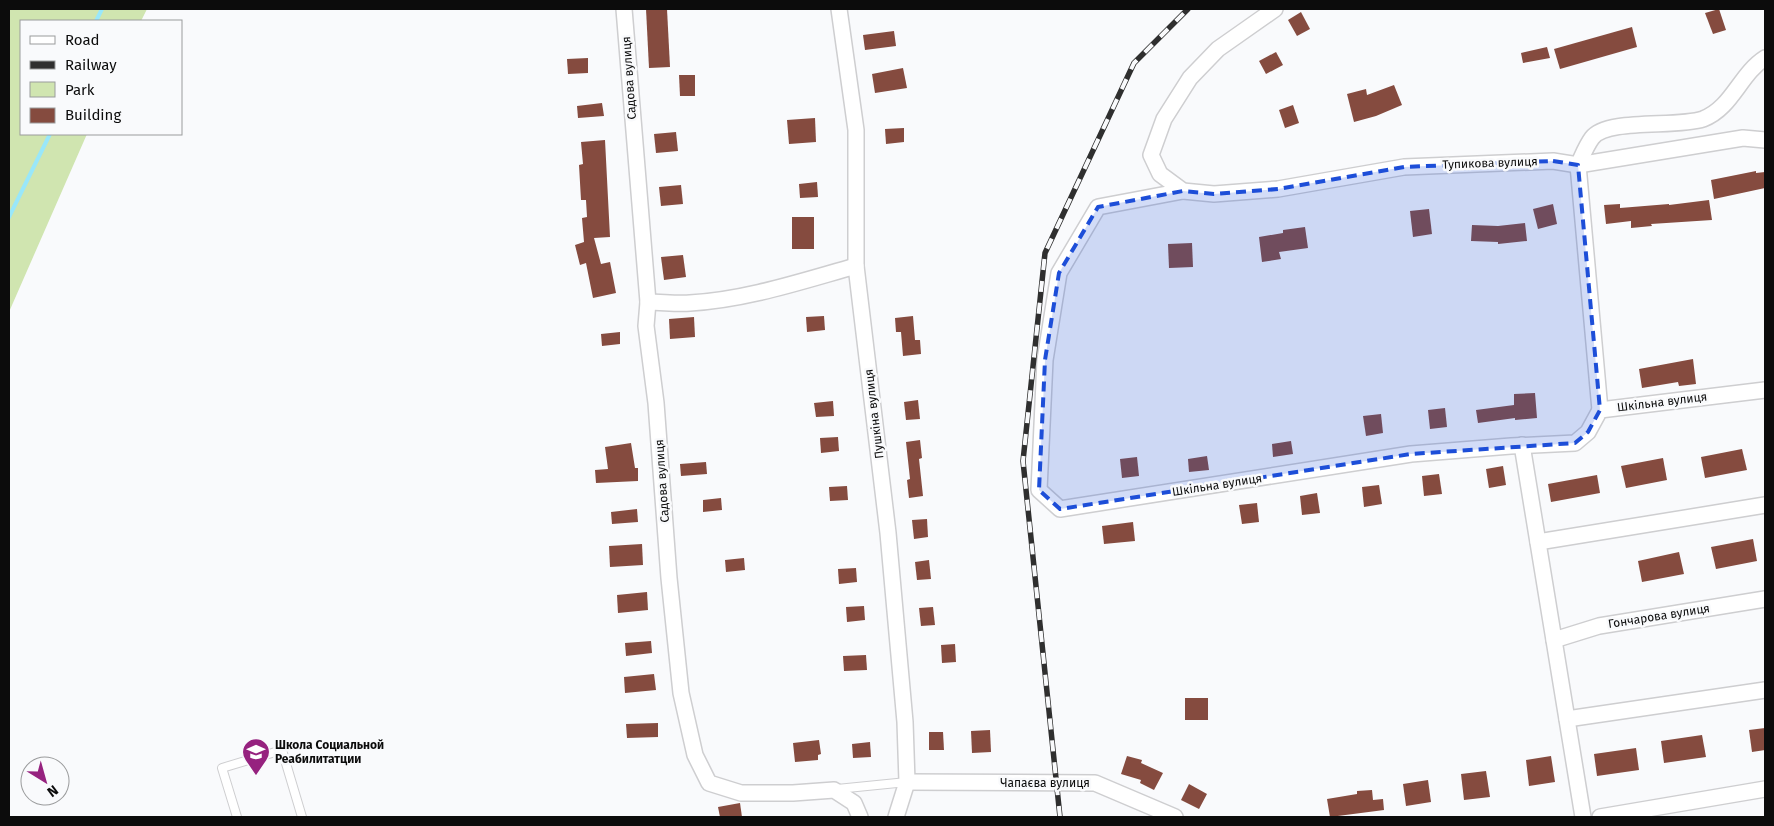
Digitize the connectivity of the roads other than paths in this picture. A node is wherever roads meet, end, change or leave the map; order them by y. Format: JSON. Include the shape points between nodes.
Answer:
{"nodes":[{"id":1,"x":624,"y":9,"type":"edge"},
{"id":2,"x":839,"y":9,"type":"edge"},
{"id":3,"x":1275,"y":9,"type":"edge"},
{"id":4,"x":1765,"y":58,"type":"edge"},
{"id":5,"x":1765,"y":140,"type":"edge"},
{"id":6,"x":1578,"y":166,"type":"junction"},
{"id":7,"x":1183,"y":191,"type":"junction"},
{"id":8,"x":856,"y":266,"type":"junction"},
{"id":9,"x":648,"y":302,"type":"junction"},
{"id":10,"x":1765,"y":390,"type":"edge"},
{"id":11,"x":1600,"y":410,"type":"junction"},
{"id":12,"x":1522,"y":445,"type":"junction"},
{"id":13,"x":1765,"y":505,"type":"edge"},
{"id":14,"x":1538,"y":542,"type":"junction"},
{"id":15,"x":1765,"y":599,"type":"edge"},
{"id":16,"x":1554,"y":640,"type":"junction"},
{"id":17,"x":1765,"y":690,"type":"edge"},
{"id":18,"x":1567,"y":719,"type":"junction"},
{"id":19,"x":907,"y":782,"type":"junction"},
{"id":20,"x":1765,"y":789,"type":"edge"},
{"id":21,"x":834,"y":790,"type":"junction"},
{"id":22,"x":237,"y":817,"type":"edge"},
{"id":23,"x":302,"y":817,"type":"edge"},
{"id":24,"x":860,"y":817,"type":"edge"},
{"id":25,"x":896,"y":817,"type":"edge"},
{"id":26,"x":1175,"y":817,"type":"edge"},
{"id":27,"x":1583,"y":817,"type":"edge"},
{"id":28,"x":1600,"y":817,"type":"edge"}],
"edges":[{"from":1,"to":9,"type":"street","name":"Садова вулиця"},
{"from":2,"to":8,"type":"street","name":"Пушкіна вулиця","via":[[856,130]]},
{"from":3,"to":7,"type":"street","via":[[1218,49],[1190,78],[1164,119],[1151,155],[1160,174]]},
{"from":4,"to":6,"type":"street","via":[[1722,108],[1703,119],[1610,128],[1593,137]]},
{"from":5,"to":6,"type":"street","name":"Тупикова вулиця","via":[[1743,138]]},
{"from":6,"to":7,"type":"street","name":"Тупикова вулиця","via":[[1553,161],[1404,167],[1278,189],[1214,194]]},
{"from":6,"to":11,"type":"street"},
{"from":7,"to":12,"type":"street","name":"Шкільна вулиця","via":[[1098,206],[1059,273],[1044,360],[1039,490],[1060,509],[1411,454]]},
{"from":8,"to":9,"type":"street","via":[[734,297],[691,303]]},
{"from":8,"to":19,"type":"street","name":"Пушкіна вулиця","via":[[898,632],[906,722]]},
{"from":9,"to":21,"type":"street","name":"Садова вулиця","via":[[646,326],[656,403],[680,693],[695,755],[708,783],[741,793]]},
{"from":10,"to":11,"type":"street","name":"Шкільна вулиця"},
{"from":11,"to":12,"type":"street","name":"Шкільна вулиця","via":[[1588,432],[1575,443]]},
{"from":12,"to":14,"type":"street"},
{"from":13,"to":14,"type":"street"},
{"from":14,"to":16,"type":"street"},
{"from":15,"to":16,"type":"street","name":"Гончарова вулиця","via":[[1599,626]]},
{"from":16,"to":18,"type":"street"},
{"from":17,"to":18,"type":"street"},
{"from":18,"to":27,"type":"street"},
{"from":19,"to":21,"type":"lane"},
{"from":19,"to":25,"type":"street","name":"Пушкіна вулиця"},
{"from":19,"to":26,"type":"street","name":"Чапаєва вулиця","via":[[1095,783]]},
{"from":20,"to":28,"type":"street"},
{"from":21,"to":24,"type":"street","via":[[854,803]]},
{"from":22,"to":23,"type":"lane","via":[[222,768],[282,750]]}]}
